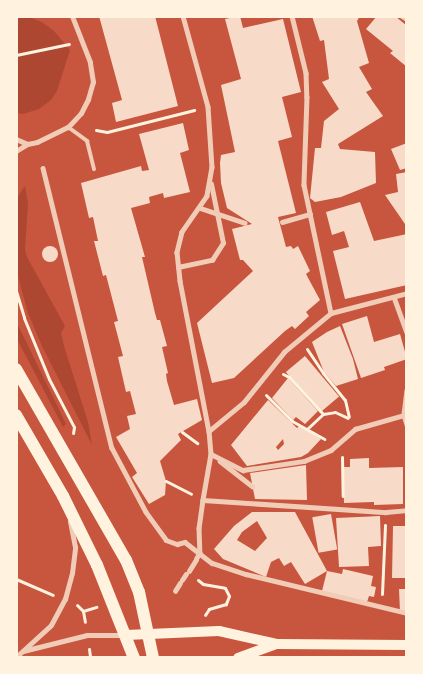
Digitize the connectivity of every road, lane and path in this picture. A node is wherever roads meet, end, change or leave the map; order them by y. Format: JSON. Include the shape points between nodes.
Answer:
{"nodes":[{"id":1,"x":72,"y":16,"type":"edge"},
{"id":2,"x":183,"y":16,"type":"edge"},
{"id":3,"x":292,"y":16,"type":"edge"},
{"id":4,"x":402,"y":16,"type":"edge"},
{"id":5,"x":407,"y":19,"type":"edge"},
{"id":6,"x":81,"y":39,"type":"junction"},
{"id":7,"x":16,"y":55,"type":"edge"},
{"id":8,"x":208,"y":107,"type":"junction"},
{"id":9,"x":68,"y":127,"type":"junction"},
{"id":10,"x":16,"y":139,"type":"edge"},
{"id":11,"x":27,"y":144,"type":"junction"},
{"id":12,"x":16,"y":152,"type":"edge"},
{"id":13,"x":43,"y":168,"type":"dead end"},
{"id":14,"x":94,"y":169,"type":"dead end"},
{"id":15,"x":211,"y":183,"type":"junction"},
{"id":16,"x":200,"y":208,"type":"junction"},
{"id":17,"x":218,"y":213,"type":"junction"},
{"id":18,"x":310,"y":214,"type":"junction"},
{"id":19,"x":282,"y":222,"type":"dead end"},
{"id":20,"x":245,"y":223,"type":"dead end"},
{"id":21,"x":178,"y":267,"type":"junction"},
{"id":22,"x":16,"y":291,"type":"edge"},
{"id":23,"x":407,"y":293,"type":"edge"},
{"id":24,"x":394,"y":297,"type":"junction"},
{"id":25,"x":331,"y":313,"type":"junction"},
{"id":26,"x":407,"y":332,"type":"edge"},
{"id":27,"x":299,"y":340,"type":"junction"},
{"id":28,"x":274,"y":365,"type":"junction"},
{"id":29,"x":16,"y":369,"type":"edge"},
{"id":30,"x":256,"y":386,"type":"junction"},
{"id":31,"x":407,"y":390,"type":"edge"},
{"id":32,"x":323,"y":414,"type":"junction"},
{"id":33,"x":16,"y":415,"type":"edge"},
{"id":34,"x":404,"y":415,"type":"junction"},
{"id":35,"x":350,"y":418,"type":"junction"},
{"id":36,"x":407,"y":425,"type":"edge"},
{"id":37,"x":74,"y":427,"type":"dead end"},
{"id":38,"x":308,"y":429,"type":"junction"},
{"id":39,"x":355,"y":429,"type":"junction"},
{"id":40,"x":209,"y":431,"type":"junction"},
{"id":41,"x":338,"y":446,"type":"junction"},
{"id":42,"x":211,"y":454,"type":"junction"},
{"id":43,"x":166,"y":481,"type":"dead end"},
{"id":44,"x":252,"y":486,"type":"dead end"},
{"id":45,"x":63,"y":496,"type":"junction"},
{"id":46,"x":203,"y":500,"type":"junction"},
{"id":47,"x":343,"y":510,"type":"junction"},
{"id":48,"x":407,"y":510,"type":"edge"},
{"id":49,"x":386,"y":512,"type":"junction"},
{"id":50,"x":198,"y":557,"type":"junction"},
{"id":51,"x":206,"y":558,"type":"junction"},
{"id":52,"x":383,"y":576,"type":"dead end"},
{"id":53,"x":16,"y":579,"type":"edge"},
{"id":54,"x":175,"y":591,"type":"dead end"},
{"id":55,"x":56,"y":596,"type":"dead end"},
{"id":56,"x":75,"y":603,"type":"dead end"},
{"id":57,"x":96,"y":606,"type":"dead end"},
{"id":58,"x":83,"y":611,"type":"junction"},
{"id":59,"x":407,"y":613,"type":"edge"},
{"id":60,"x":206,"y":615,"type":"dead end"},
{"id":61,"x":85,"y":625,"type":"dead end"},
{"id":62,"x":148,"y":634,"type":"junction"},
{"id":63,"x":126,"y":635,"type":"junction"},
{"id":64,"x":277,"y":644,"type":"junction"},
{"id":65,"x":407,"y":645,"type":"edge"},
{"id":66,"x":20,"y":652,"type":"junction"},
{"id":67,"x":16,"y":656,"type":"edge"},
{"id":68,"x":134,"y":658,"type":"edge"},
{"id":69,"x":153,"y":658,"type":"edge"},
{"id":70,"x":238,"y":658,"type":"edge"}],
"edges":[{"from":1,"to":6,"type":"street"},
{"from":2,"to":8,"type":"street"},
{"from":3,"to":18,"type":"street","via":[[306,73],[304,186]]},
{"from":4,"to":5,"type":"street"},
{"from":6,"to":7,"type":"path"},
{"from":6,"to":9,"type":"street","via":[[90,62],[92,82],[84,106]]},
{"from":8,"to":9,"type":"path","via":[[107,132]]},
{"from":8,"to":15,"type":"street"},
{"from":9,"to":11,"type":"street"},
{"from":9,"to":14,"type":"lane","via":[[87,141]]},
{"from":10,"to":11,"type":"street"},
{"from":11,"to":12,"type":"street"},
{"from":13,"to":50,"type":"street","via":[[112,448],[146,512],[166,540],[177,544],[185,542]]},
{"from":15,"to":16,"type":"street"},
{"from":15,"to":17,"type":"street"},
{"from":16,"to":17,"type":"street"},
{"from":16,"to":21,"type":"street","via":[[179,240],[176,252]]},
{"from":17,"to":20,"type":"street"},
{"from":17,"to":21,"type":"street","via":[[223,243],[212,260]]},
{"from":18,"to":19,"type":"street"},
{"from":18,"to":25,"type":"street"},
{"from":21,"to":40,"type":"street"},
{"from":22,"to":37,"type":"path","via":[[49,379]]},
{"from":23,"to":24,"type":"street"},
{"from":24,"to":25,"type":"street"},
{"from":24,"to":26,"type":"street"},
{"from":25,"to":27,"type":"street"},
{"from":27,"to":28,"type":"street"},
{"from":27,"to":35,"type":"path","via":[[345,400]]},
{"from":28,"to":30,"type":"street"},
{"from":28,"to":32,"type":"path"},
{"from":29,"to":62,"type":"main road","via":[[126,560],[139,592]]},
{"from":30,"to":38,"type":"path","via":[[291,420]]},
{"from":30,"to":40,"type":"street","via":[[244,402]]},
{"from":31,"to":34,"type":"street"},
{"from":32,"to":35,"type":"path","via":[[335,412]]},
{"from":32,"to":38,"type":"path"},
{"from":33,"to":45,"type":"main road"},
{"from":34,"to":36,"type":"street"},
{"from":34,"to":39,"type":"street"},
{"from":35,"to":39,"type":"path"},
{"from":38,"to":41,"type":"path"},
{"from":39,"to":41,"type":"street"},
{"from":40,"to":42,"type":"street"},
{"from":41,"to":42,"type":"street","via":[[304,461],[243,470]]},
{"from":41,"to":47,"type":"path","via":[[342,449]]},
{"from":42,"to":44,"type":"street"},
{"from":42,"to":46,"type":"street"},
{"from":43,"to":46,"type":"path"},
{"from":45,"to":63,"type":"main road"},
{"from":45,"to":66,"type":"street","via":[[75,547],[65,599],[51,625]]},
{"from":46,"to":47,"type":"street"},
{"from":46,"to":50,"type":"street"},
{"from":47,"to":49,"type":"street"},
{"from":48,"to":49,"type":"street"},
{"from":49,"to":52,"type":"path"},
{"from":50,"to":51,"type":"street"},
{"from":50,"to":54,"type":"street"},
{"from":51,"to":59,"type":"street","via":[[212,563],[279,583]]},
{"from":51,"to":60,"type":"path","via":[[197,571],[197,578],[203,584],[225,588],[229,596],[226,604],[209,609]]},
{"from":53,"to":55,"type":"path"},
{"from":56,"to":58,"type":"path"},
{"from":57,"to":58,"type":"path"},
{"from":58,"to":61,"type":"path"},
{"from":62,"to":63,"type":"main road"},
{"from":62,"to":64,"type":"main road","via":[[218,631]]},
{"from":62,"to":69,"type":"main road"},
{"from":63,"to":66,"type":"street","via":[[87,635]]},
{"from":63,"to":68,"type":"main road"},
{"from":64,"to":65,"type":"main road"},
{"from":64,"to":70,"type":"main road"},
{"from":66,"to":67,"type":"street"}]}
